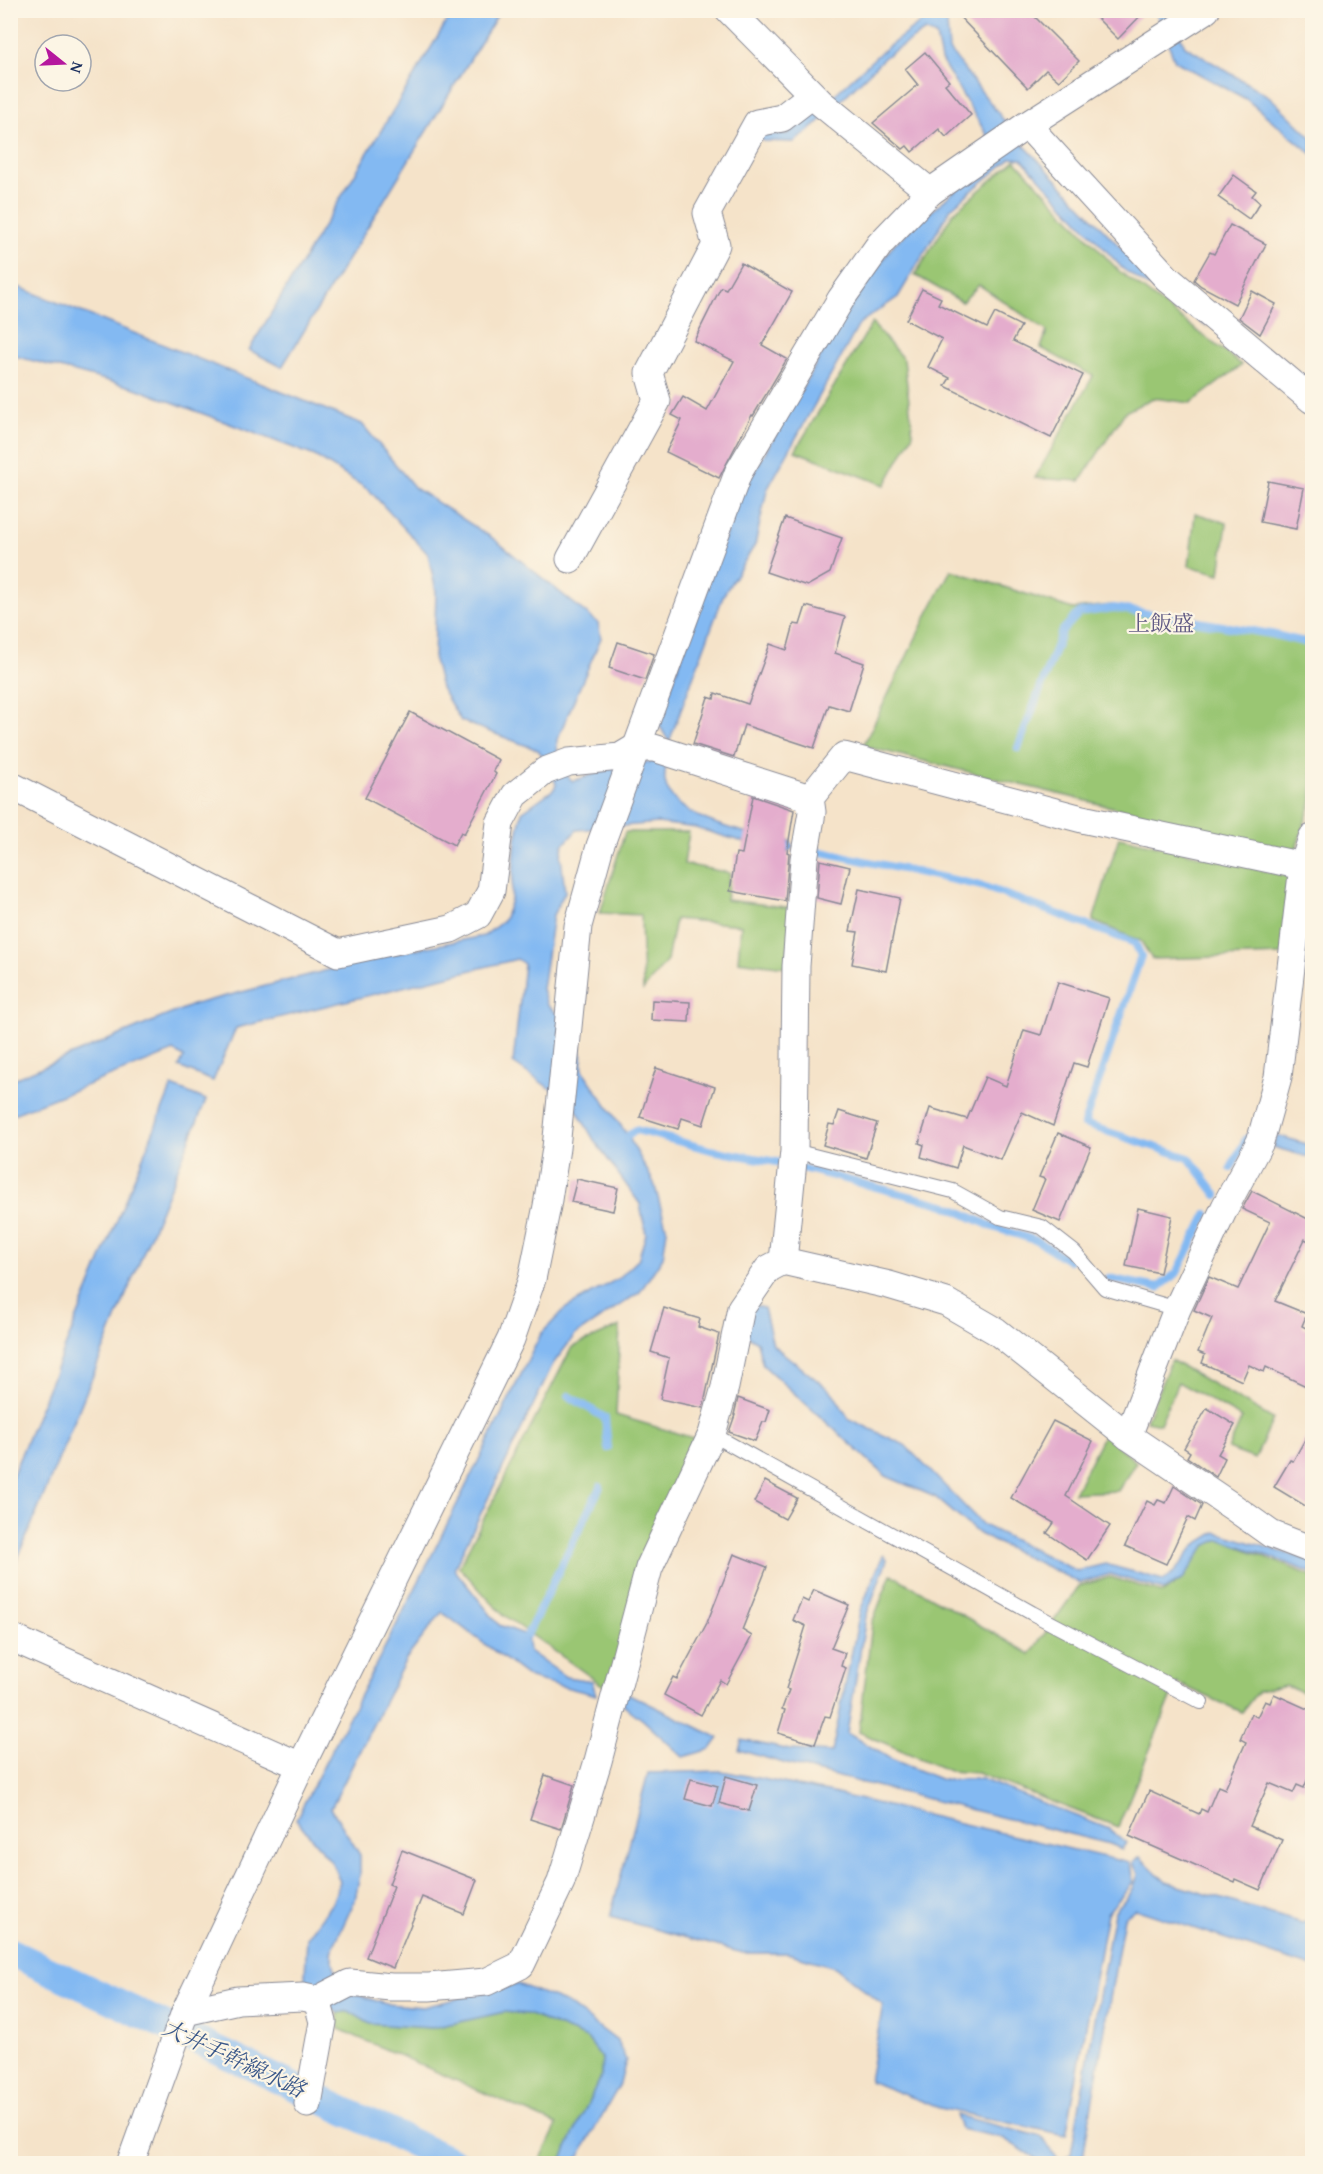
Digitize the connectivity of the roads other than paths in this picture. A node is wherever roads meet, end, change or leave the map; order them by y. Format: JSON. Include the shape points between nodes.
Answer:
{"nodes":[{"id":1,"x":729,"y":10,"type":"edge"},
{"id":2,"x":1206,"y":10,"type":"edge"},
{"id":3,"x":822,"y":103,"type":"junction"},
{"id":4,"x":1010,"y":137,"type":"junction"},
{"id":5,"x":930,"y":192,"type":"junction"},
{"id":6,"x":1312,"y":400,"type":"edge"},
{"id":7,"x":570,"y":560,"type":"dead end"},
{"id":8,"x":652,"y":750,"type":"junction"},
{"id":9,"x":10,"y":785,"type":"edge"},
{"id":10,"x":810,"y":798,"type":"junction"},
{"id":11,"x":1312,"y":838,"type":"edge"},
{"id":12,"x":1303,"y":866,"type":"junction"},
{"id":13,"x":793,"y":1161,"type":"junction"},
{"id":14,"x":783,"y":1261,"type":"junction"},
{"id":15,"x":1177,"y":1309,"type":"junction"},
{"id":16,"x":712,"y":1434,"type":"junction"},
{"id":17,"x":1128,"y":1436,"type":"junction"},
{"id":18,"x":1312,"y":1550,"type":"edge"},
{"id":19,"x":10,"y":1636,"type":"edge"},
{"id":20,"x":1201,"y":1702,"type":"dead end"},
{"id":21,"x":301,"y":1766,"type":"junction"},
{"id":22,"x":317,"y":2000,"type":"junction"},
{"id":23,"x":185,"y":2012,"type":"junction"},
{"id":24,"x":310,"y":2093,"type":"dead end"},
{"id":25,"x":130,"y":2163,"type":"edge"}],
"edges":[{"from":1,"to":3,"type":"street"},
{"from":2,"to":4,"type":"street"},
{"from":3,"to":5,"type":"street"},
{"from":3,"to":7,"type":"street","via":[[757,123],[707,213],[716,245],[649,373],[657,401]]},
{"from":4,"to":5,"type":"street"},
{"from":4,"to":6,"type":"street","via":[[1167,278]]},
{"from":5,"to":8,"type":"street","via":[[880,244],[841,299],[738,473]]},
{"from":8,"to":9,"type":"street","via":[[557,767],[515,795],[500,823],[491,891],[478,915],[451,929],[338,953]]},
{"from":8,"to":10,"type":"street"},
{"from":8,"to":21,"type":"street","via":[[600,846],[578,926],[547,1206],[532,1279],[511,1339]]},
{"from":10,"to":12,"type":"street","via":[[844,756],[1082,819]]},
{"from":10,"to":13,"type":"street","via":[[812,812],[805,850],[796,966]]},
{"from":11,"to":12,"type":"street"},
{"from":12,"to":15,"type":"street","via":[[1278,1077],[1260,1142]]},
{"from":13,"to":14,"type":"street"},
{"from":13,"to":15,"type":"lane","via":[[953,1191],[1000,1217],[1042,1227],[1074,1252],[1105,1288]]},
{"from":14,"to":16,"type":"street","via":[[768,1269],[741,1308]]},
{"from":14,"to":17,"type":"street","via":[[946,1302],[996,1331]]},
{"from":15,"to":17,"type":"street"},
{"from":16,"to":20,"type":"lane","via":[[1032,1613]]},
{"from":16,"to":22,"type":"street","via":[[649,1568],[561,1882],[521,1965],[486,1982],[410,1987],[350,1983]]},
{"from":17,"to":18,"type":"street","via":[[1271,1534]]},
{"from":19,"to":21,"type":"street"},
{"from":21,"to":23,"type":"street"},
{"from":22,"to":23,"type":"street","via":[[238,2000]]},
{"from":22,"to":24,"type":"street","via":[[323,2022]]},
{"from":23,"to":25,"type":"street"}]}
